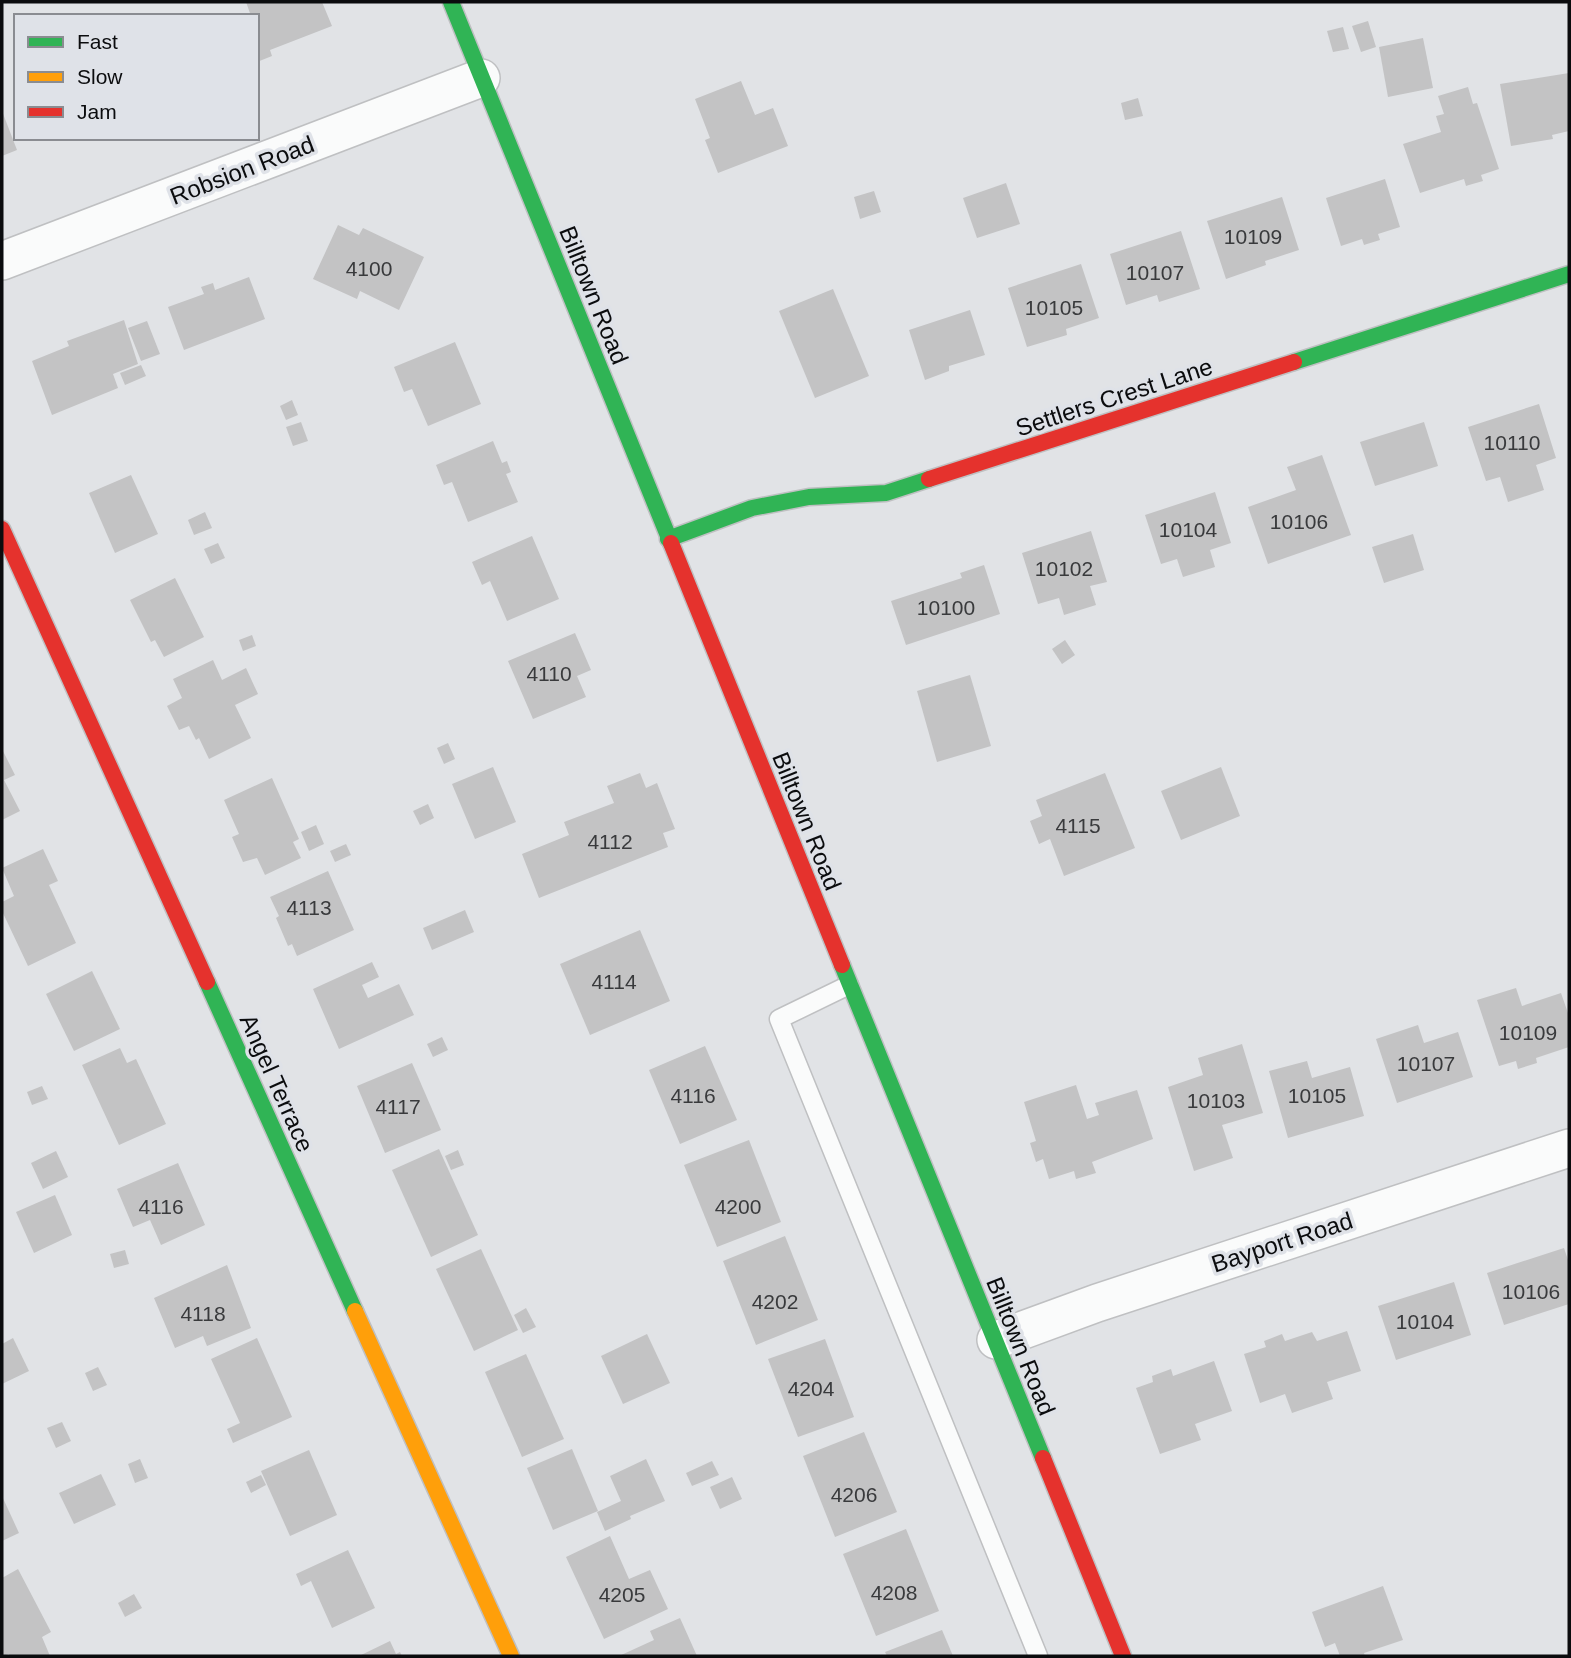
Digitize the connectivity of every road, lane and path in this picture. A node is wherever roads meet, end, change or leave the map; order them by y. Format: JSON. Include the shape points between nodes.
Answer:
{"nodes":[{"id":1,"x":451,"y":2,"type":"edge"},
{"id":2,"x":481,"y":78,"type":"junction"},
{"id":3,"x":2,"y":261,"type":"edge"},
{"id":4,"x":1569,"y":274,"type":"edge"},
{"id":5,"x":2,"y":529,"type":"edge"},
{"id":6,"x":668,"y":539,"type":"junction"},
{"id":7,"x":849,"y":985,"type":"junction"},
{"id":8,"x":1569,"y":1148,"type":"edge"},
{"id":9,"x":996,"y":1340,"type":"junction"},
{"id":10,"x":511,"y":1656,"type":"edge"},
{"id":11,"x":1038,"y":1656,"type":"edge"},
{"id":12,"x":1123,"y":1656,"type":"edge"}],
"edges":[{"from":1,"to":2,"type":"street","name":"Billtown Road"},
{"from":2,"to":3,"type":"street","name":"Robsion Road"},
{"from":2,"to":6,"type":"street","name":"Billtown Road"},
{"from":4,"to":6,"type":"street","name":"Settlers Crest Lane","via":[[886,493],[809,497],[752,508]]},
{"from":5,"to":10,"type":"street","name":"Angel Terrace"},
{"from":6,"to":7,"type":"street","name":"Billtown Road"},
{"from":7,"to":9,"type":"street","name":"Billtown Road"},
{"from":7,"to":11,"type":"lane","via":[[779,1019]]},
{"from":8,"to":9,"type":"street","name":"Bayport Road"},
{"from":9,"to":12,"type":"street","name":"Billtown Road"}]}
